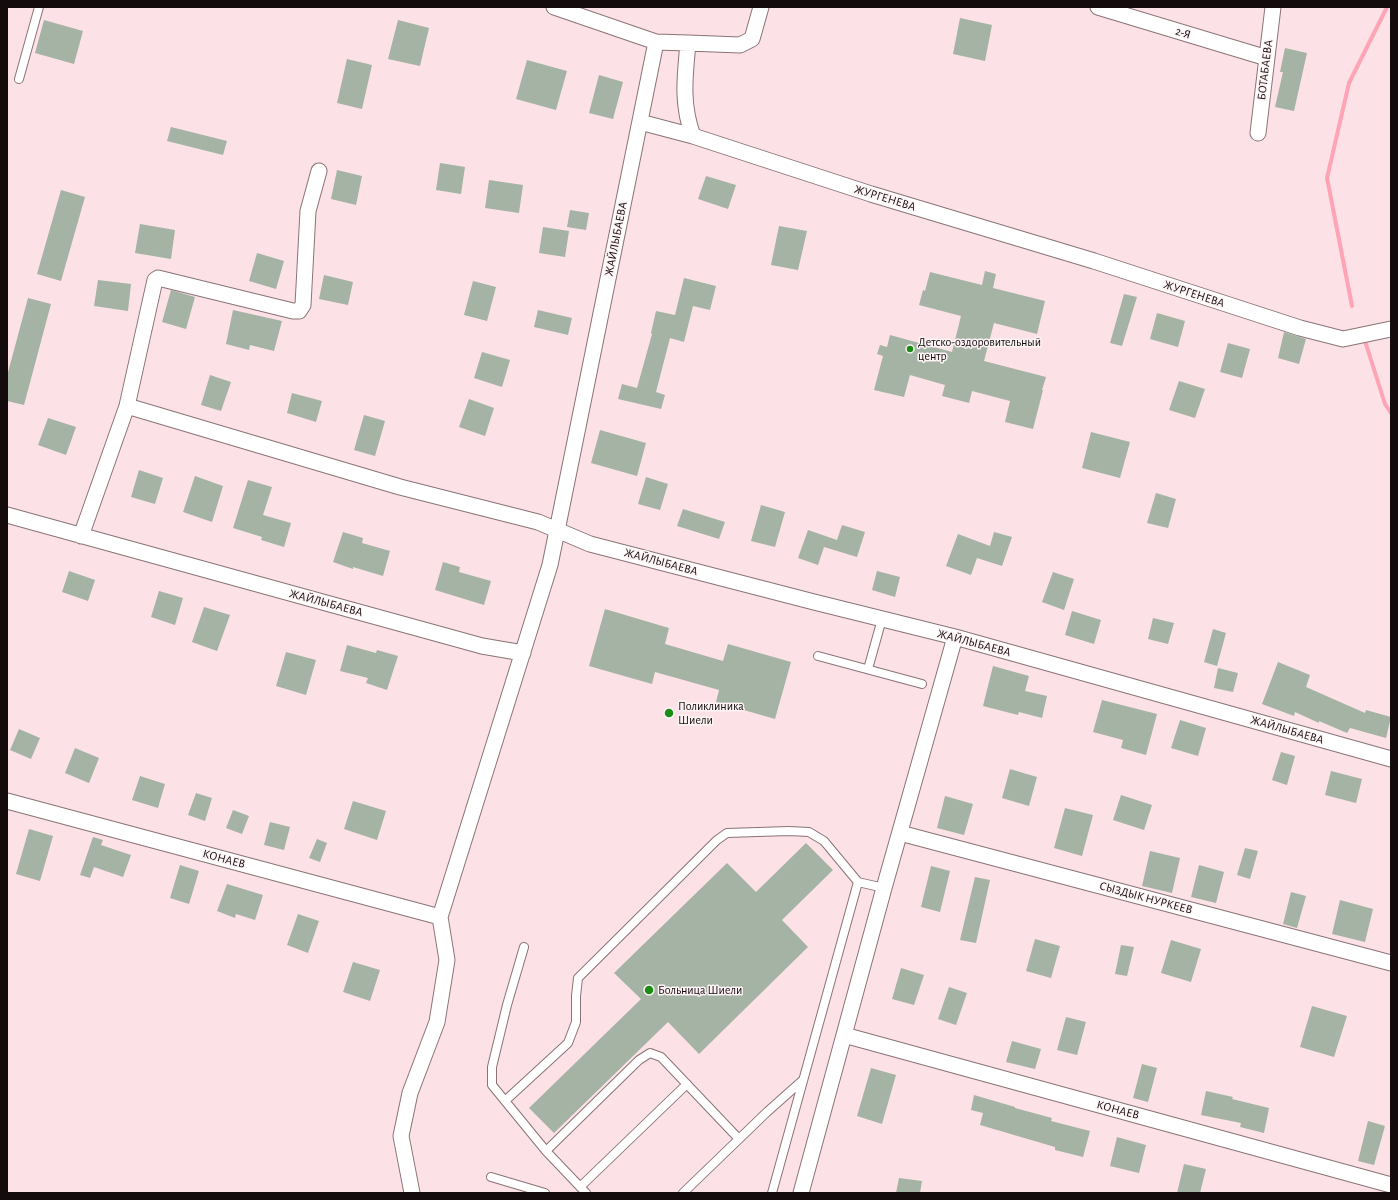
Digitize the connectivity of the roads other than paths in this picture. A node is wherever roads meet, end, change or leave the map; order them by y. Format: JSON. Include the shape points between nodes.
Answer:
{"nodes":[{"id":1,"x":39,"y":7,"type":"edge"},
{"id":2,"x":554,"y":7,"type":"edge"},
{"id":3,"x":761,"y":7,"type":"edge"},
{"id":4,"x":1098,"y":7,"type":"edge"},
{"id":5,"x":1273,"y":7,"type":"edge"},
{"id":6,"x":656,"y":42,"type":"junction"},
{"id":7,"x":688,"y":42,"type":"junction"},
{"id":8,"x":1267,"y":58,"type":"junction"},
{"id":9,"x":19,"y":79,"type":"dead end"},
{"id":10,"x":640,"y":122,"type":"junction"},
{"id":11,"x":1258,"y":133,"type":"dead end"},
{"id":12,"x":693,"y":136,"type":"junction"},
{"id":13,"x":319,"y":171,"type":"dead end"},
{"id":14,"x":1391,"y":329,"type":"edge"},
{"id":15,"x":127,"y":406,"type":"junction"},
{"id":16,"x":7,"y":515,"type":"edge"},
{"id":17,"x":558,"y":530,"type":"junction"},
{"id":18,"x":81,"y":536,"type":"junction"},
{"id":19,"x":882,"y":619,"type":"junction"},
{"id":20,"x":955,"y":637,"type":"junction"},
{"id":21,"x":523,"y":653,"type":"junction"},
{"id":22,"x":818,"y":656,"type":"dead end"},
{"id":23,"x":868,"y":670,"type":"junction"},
{"id":24,"x":922,"y":684,"type":"dead end"},
{"id":25,"x":1391,"y":759,"type":"edge"},
{"id":26,"x":7,"y":801,"type":"edge"},
{"id":27,"x":900,"y":833,"type":"junction"},
{"id":28,"x":858,"y":882,"type":"junction"},
{"id":29,"x":884,"y":888,"type":"junction"},
{"id":30,"x":440,"y":917,"type":"junction"},
{"id":31,"x":524,"y":947,"type":"dead end"},
{"id":32,"x":1391,"y":963,"type":"edge"},
{"id":33,"x":844,"y":1035,"type":"junction"},
{"id":34,"x":803,"y":1080,"type":"junction"},
{"id":35,"x":687,"y":1084,"type":"junction"},
{"id":36,"x":506,"y":1100,"type":"junction"},
{"id":37,"x":739,"y":1139,"type":"junction"},
{"id":38,"x":546,"y":1152,"type":"junction"},
{"id":39,"x":491,"y":1177,"type":"dead end"},
{"id":40,"x":1391,"y":1185,"type":"edge"},
{"id":41,"x":583,"y":1190,"type":"edge"},
{"id":42,"x":412,"y":1193,"type":"edge"},
{"id":43,"x":545,"y":1193,"type":"edge"},
{"id":44,"x":683,"y":1193,"type":"edge"},
{"id":45,"x":772,"y":1193,"type":"edge"},
{"id":46,"x":801,"y":1193,"type":"edge"}],
"edges":[{"from":1,"to":9,"type":"lane"},
{"from":2,"to":6,"type":"street"},
{"from":3,"to":7,"type":"street","via":[[752,39],[740,45]]},
{"from":4,"to":8,"type":"street","name":"2-Я"},
{"from":5,"to":8,"type":"street","name":"БОТАБАЕВА"},
{"from":6,"to":7,"type":"street"},
{"from":6,"to":10,"type":"street","name":"ЖАЙЛЫБАЕВА"},
{"from":7,"to":12,"type":"street","via":[[684,101]]},
{"from":8,"to":11,"type":"street","name":"БОТАБАЕВА"},
{"from":10,"to":12,"type":"street","name":"ЖУРГЕНЕВА"},
{"from":10,"to":17,"type":"street","name":"ЖАЙЛЫБАЕВА"},
{"from":12,"to":14,"type":"street","name":"ЖУРГЕНЕВА","via":[[1300,328],[1343,339]]},
{"from":13,"to":15,"type":"street","via":[[308,211],[303,305],[299,311],[158,278],[152,289]]},
{"from":15,"to":17,"type":"street","via":[[400,487],[538,522]]},
{"from":15,"to":18,"type":"street"},
{"from":16,"to":18,"type":"street","name":"ЖАЙЛЫБАЕВА"},
{"from":17,"to":19,"type":"street","name":"ЖАЙЛЫБАЕВА","via":[[590,544]]},
{"from":17,"to":21,"type":"street","name":"ЖАЙЛЫБАЕВА"},
{"from":18,"to":21,"type":"street","name":"ЖАЙЛЫБАЕВА","via":[[482,646]]},
{"from":19,"to":20,"type":"street","name":"ЖАЙЛЫБАЕВА"},
{"from":19,"to":23,"type":"lane"},
{"from":20,"to":25,"type":"street","name":"ЖАЙЛЫБАЕВА"},
{"from":20,"to":27,"type":"street"},
{"from":21,"to":30,"type":"street"},
{"from":22,"to":23,"type":"lane"},
{"from":23,"to":24,"type":"lane"},
{"from":26,"to":30,"type":"street","name":"КОНАЕВ"},
{"from":27,"to":29,"type":"street"},
{"from":27,"to":32,"type":"street","name":"СЫЗДЫК НУРКЕЕВ"},
{"from":28,"to":29,"type":"lane"},
{"from":28,"to":34,"type":"lane"},
{"from":28,"to":36,"type":"lane","via":[[824,840],[809,832],[727,834],[578,978],[576,1022],[568,1043]]},
{"from":29,"to":33,"type":"street"},
{"from":30,"to":42,"type":"street","via":[[447,960],[437,1022],[410,1093],[401,1136]]},
{"from":31,"to":36,"type":"lane","via":[[492,1067],[492,1085]]},
{"from":33,"to":40,"type":"street","name":"КОНАЕВ"},
{"from":33,"to":46,"type":"street"},
{"from":34,"to":37,"type":"lane"},
{"from":34,"to":45,"type":"lane"},
{"from":35,"to":37,"type":"lane"},
{"from":35,"to":38,"type":"lane","via":[[661,1057],[650,1053],[639,1060]]},
{"from":35,"to":41,"type":"lane"},
{"from":36,"to":38,"type":"lane"},
{"from":37,"to":44,"type":"lane"},
{"from":38,"to":41,"type":"lane"},
{"from":39,"to":43,"type":"lane"}]}
